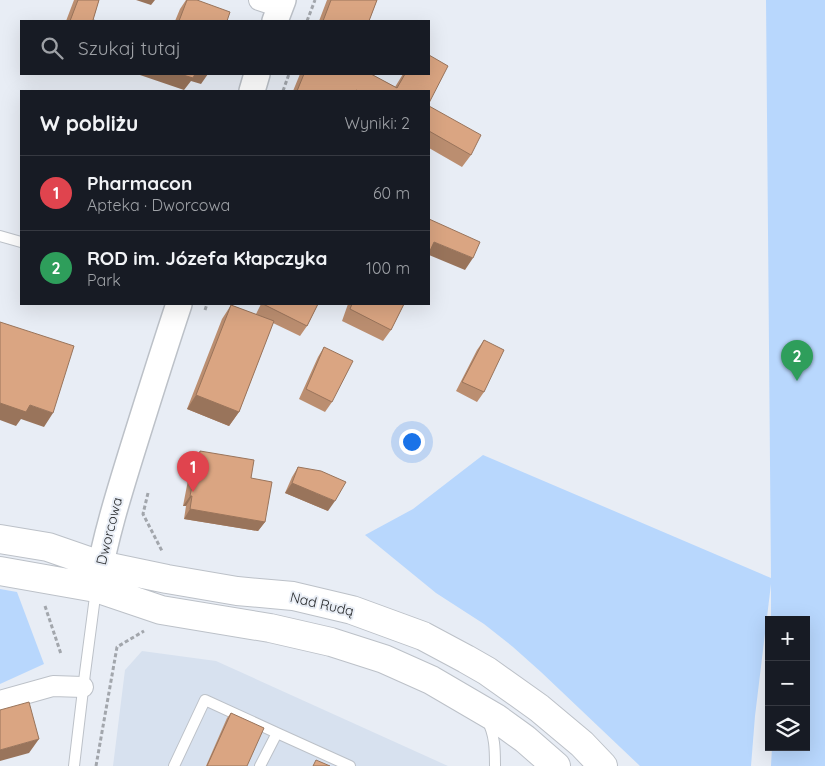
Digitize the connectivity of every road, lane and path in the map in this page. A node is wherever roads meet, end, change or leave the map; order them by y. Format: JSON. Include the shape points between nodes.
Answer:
{"nodes":[{"id":1,"x":315,"y":0,"type":"edge"},
{"id":2,"x":307,"y":20,"type":"edge"},
{"id":3,"x":258,"y":75,"type":"edge"},
{"id":4,"x":289,"y":75,"type":"edge"},
{"id":5,"x":252,"y":90,"type":"edge"},
{"id":6,"x":283,"y":90,"type":"edge"},
{"id":7,"x":0,"y":236,"type":"edge"},
{"id":8,"x":20,"y":242,"type":"edge"},
{"id":9,"x":179,"y":305,"type":"edge"},
{"id":10,"x":207,"y":305,"type":"edge"},
{"id":11,"x":203,"y":317,"type":"dead end"},
{"id":12,"x":149,"y":488,"type":"dead end"},
{"id":13,"x":0,"y":538,"type":"edge"},
{"id":14,"x":164,"y":555,"type":"dead end"},
{"id":15,"x":0,"y":571,"type":"edge"},
{"id":16,"x":98,"y":577,"type":"junction"},
{"id":17,"x":44,"y":604,"type":"dead end"},
{"id":18,"x":149,"y":628,"type":"dead end"},
{"id":19,"x":61,"y":654,"type":"dead end"},
{"id":20,"x":83,"y":687,"type":"junction"},
{"id":21,"x":0,"y":701,"type":"edge"},
{"id":22,"x":480,"y":709,"type":"junction"},
{"id":23,"x":276,"y":733,"type":"junction"},
{"id":24,"x":74,"y":766,"type":"edge"},
{"id":25,"x":96,"y":766,"type":"edge"},
{"id":26,"x":174,"y":766,"type":"edge"},
{"id":27,"x":260,"y":766,"type":"edge"},
{"id":28,"x":350,"y":766,"type":"edge"},
{"id":29,"x":495,"y":766,"type":"edge"},
{"id":30,"x":556,"y":766,"type":"edge"},
{"id":31,"x":603,"y":766,"type":"edge"}],
"edges":[{"from":1,"to":2,"type":"path"},
{"from":3,"to":5,"type":"street"},
{"from":4,"to":6,"type":"path"},
{"from":7,"to":8,"type":"lane"},
{"from":9,"to":16,"type":"street","name":"Dworcowa","via":[[119,494]]},
{"from":10,"to":11,"type":"path"},
{"from":12,"to":14,"type":"path","via":[[143,514]]},
{"from":13,"to":16,"type":"main road","name":"Nad Rudą","via":[[48,547]]},
{"from":15,"to":16,"type":"main road","name":"Nad Rudą"},
{"from":16,"to":20,"type":"lane","name":"Dworcowa"},
{"from":16,"to":22,"type":"main road","name":"Nad Rudą","via":[[161,610],[270,628],[331,642],[384,660],[430,680]]},
{"from":16,"to":31,"type":"main road","name":"Nad Rudą","via":[[293,596],[352,610],[423,636],[487,671],[539,708]]},
{"from":17,"to":19,"type":"path"},
{"from":18,"to":25,"type":"path","via":[[116,647]]},
{"from":20,"to":21,"type":"street","via":[[53,686]]},
{"from":20,"to":24,"type":"lane","name":"Dworcowa"},
{"from":22,"to":29,"type":"lane","via":[[493,736]]},
{"from":22,"to":30,"type":"main road","name":"Nad Rudą","via":[[525,739]]},
{"from":23,"to":26,"type":"lane","via":[[205,700]]},
{"from":23,"to":27,"type":"lane"},
{"from":23,"to":28,"type":"lane"}]}
